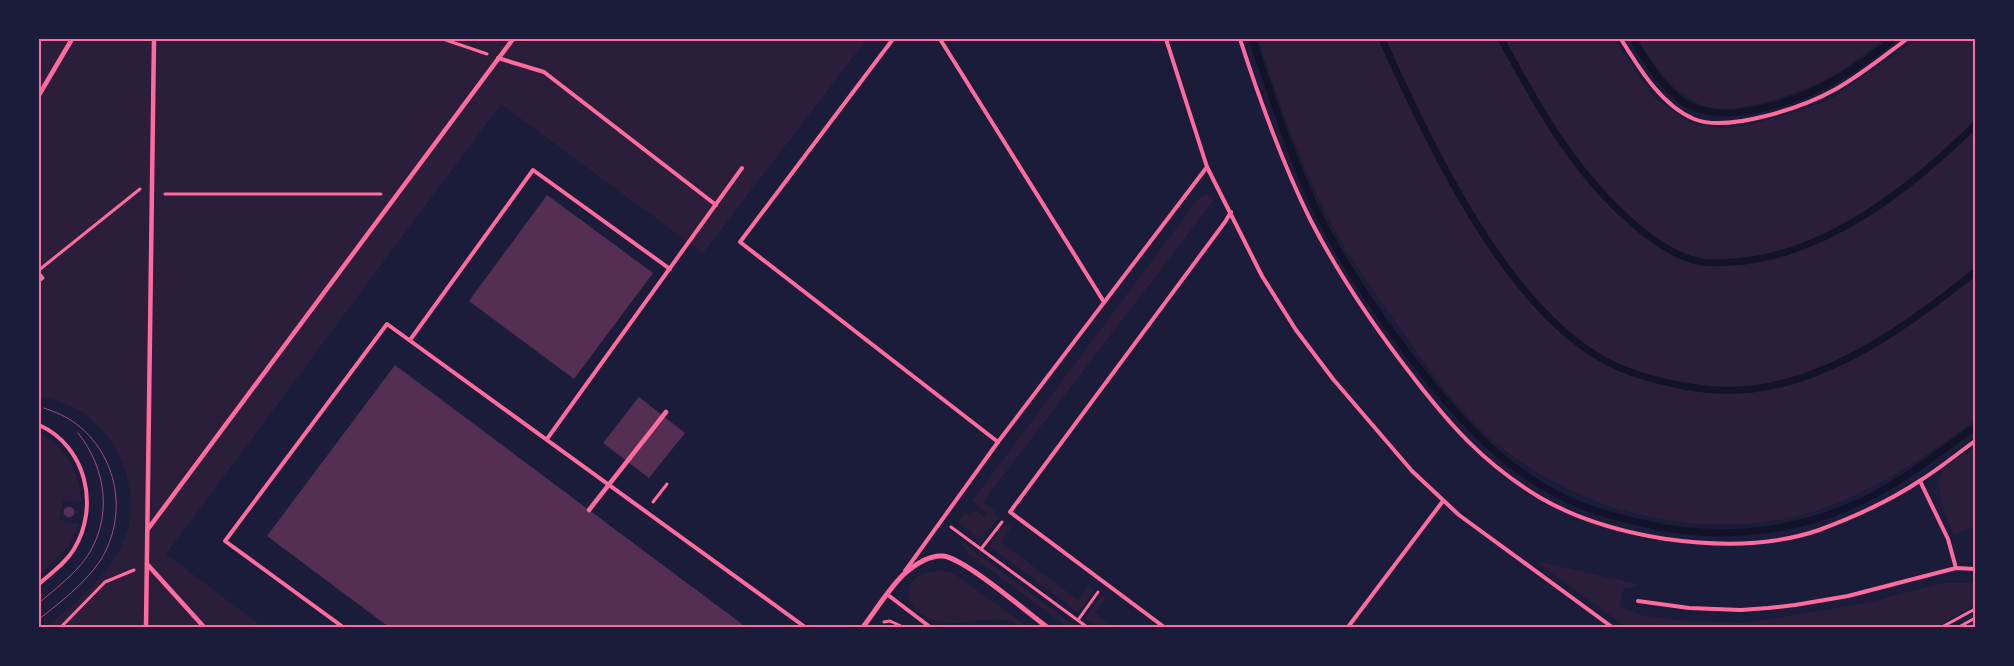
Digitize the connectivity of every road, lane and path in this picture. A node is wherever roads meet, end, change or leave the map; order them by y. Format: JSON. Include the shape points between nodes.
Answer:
{"nodes":[{"id":1,"x":72,"y":39,"type":"edge"},
{"id":2,"x":154,"y":39,"type":"edge"},
{"id":3,"x":443,"y":39,"type":"edge"},
{"id":4,"x":513,"y":39,"type":"edge"},
{"id":5,"x":893,"y":39,"type":"edge"},
{"id":6,"x":940,"y":39,"type":"edge"},
{"id":7,"x":1166,"y":39,"type":"edge"},
{"id":8,"x":1240,"y":39,"type":"edge"},
{"id":9,"x":1621,"y":39,"type":"edge"},
{"id":10,"x":1907,"y":39,"type":"edge"},
{"id":11,"x":498,"y":58,"type":"junction"},
{"id":12,"x":39,"y":96,"type":"edge"},
{"id":13,"x":1207,"y":167,"type":"junction"},
{"id":14,"x":742,"y":168,"type":"dead end"},
{"id":15,"x":152,"y":179,"type":"junction"},
{"id":16,"x":152,"y":194,"type":"junction"},
{"id":17,"x":397,"y":194,"type":"junction"},
{"id":18,"x":716,"y":205,"type":"junction"},
{"id":19,"x":1231,"y":212,"type":"junction"},
{"id":20,"x":670,"y":269,"type":"junction"},
{"id":21,"x":39,"y":271,"type":"edge"},
{"id":22,"x":39,"y":282,"type":"edge"},
{"id":23,"x":1104,"y":302,"type":"junction"},
{"id":24,"x":410,"y":340,"type":"junction"},
{"id":25,"x":666,"y":412,"type":"dead end"},
{"id":26,"x":39,"y":425,"type":"edge"},
{"id":27,"x":547,"y":439,"type":"junction"},
{"id":28,"x":1975,"y":441,"type":"edge"},
{"id":29,"x":998,"y":442,"type":"junction"},
{"id":30,"x":1920,"y":481,"type":"junction"},
{"id":31,"x":667,"y":484,"type":"dead end"},
{"id":32,"x":608,"y":485,"type":"junction"},
{"id":33,"x":1443,"y":501,"type":"junction"},
{"id":34,"x":589,"y":510,"type":"dead end"},
{"id":35,"x":647,"y":511,"type":"junction"},
{"id":36,"x":1010,"y":512,"type":"junction"},
{"id":37,"x":942,"y":520,"type":"junction"},
{"id":38,"x":148,"y":529,"type":"junction"},
{"id":39,"x":981,"y":549,"type":"junction"},
{"id":40,"x":147,"y":564,"type":"junction"},
{"id":41,"x":1956,"y":568,"type":"junction"},
{"id":42,"x":1975,"y":569,"type":"edge"},
{"id":43,"x":901,"y":577,"type":"junction"},
{"id":44,"x":1105,"y":582,"type":"junction"},
{"id":45,"x":39,"y":584,"type":"edge"},
{"id":46,"x":888,"y":595,"type":"junction"},
{"id":47,"x":1638,"y":601,"type":"dead end"},
{"id":48,"x":1975,"y":609,"type":"edge"},
{"id":49,"x":1975,"y":618,"type":"edge"},
{"id":50,"x":1078,"y":620,"type":"junction"},
{"id":51,"x":61,"y":627,"type":"edge"},
{"id":52,"x":146,"y":627,"type":"edge"},
{"id":53,"x":204,"y":627,"type":"edge"},
{"id":54,"x":343,"y":627,"type":"edge"},
{"id":55,"x":805,"y":627,"type":"edge"},
{"id":56,"x":864,"y":627,"type":"edge"},
{"id":57,"x":930,"y":627,"type":"edge"},
{"id":58,"x":1047,"y":627,"type":"edge"},
{"id":59,"x":1087,"y":627,"type":"edge"},
{"id":60,"x":1164,"y":627,"type":"edge"},
{"id":61,"x":1348,"y":627,"type":"edge"},
{"id":62,"x":1612,"y":627,"type":"edge"},
{"id":63,"x":1942,"y":627,"type":"edge"},
{"id":64,"x":1959,"y":627,"type":"edge"}],
"edges":[{"from":1,"to":12,"type":"street"},
{"from":2,"to":15,"type":"street"},
{"from":3,"to":11,"type":"path"},
{"from":4,"to":11,"type":"street"},
{"from":5,"to":29,"type":"lane","via":[[740,242]]},
{"from":6,"to":23,"type":"lane"},
{"from":7,"to":13,"type":"lane"},
{"from":8,"to":30,"type":"lane","via":[[1284,162],[1312,222],[1346,281],[1386,342],[1459,434],[1492,465],[1524,487],[1574,514],[1634,534],[1747,544],[1818,530]]},
{"from":9,"to":10,"type":"lane","via":[[1666,100],[1695,119],[1718,123],[1762,117],[1818,98],[1853,78]]},
{"from":11,"to":17,"type":"street"},
{"from":11,"to":18,"type":"lane","via":[[544,72]]},
{"from":13,"to":19,"type":"lane"},
{"from":13,"to":23,"type":"lane"},
{"from":14,"to":18,"type":"lane"},
{"from":15,"to":16,"type":"street"},
{"from":15,"to":21,"type":"path"},
{"from":16,"to":17,"type":"path"},
{"from":16,"to":38,"type":"street"},
{"from":17,"to":38,"type":"street"},
{"from":18,"to":20,"type":"lane"},
{"from":19,"to":33,"type":"lane","via":[[1262,276],[1296,330],[1374,428]]},
{"from":19,"to":36,"type":"lane"},
{"from":20,"to":24,"type":"lane","via":[[533,170]]},
{"from":20,"to":27,"type":"lane"},
{"from":21,"to":22,"type":"path","via":[[43,278]]},
{"from":23,"to":29,"type":"lane"},
{"from":24,"to":27,"type":"lane"},
{"from":24,"to":54,"type":"lane","via":[[387,324],[225,541]]},
{"from":25,"to":32,"type":"street"},
{"from":26,"to":45,"type":"lane","via":[[60,439],[75,457],[84,476],[87,502],[85,524],[74,550]]},
{"from":27,"to":32,"type":"lane"},
{"from":28,"to":30,"type":"lane"},
{"from":29,"to":37,"type":"lane"},
{"from":30,"to":41,"type":"lane","via":[[1948,539]]},
{"from":31,"to":35,"type":"path"},
{"from":32,"to":34,"type":"street"},
{"from":32,"to":35,"type":"lane"},
{"from":33,"to":61,"type":"lane"},
{"from":33,"to":62,"type":"lane"},
{"from":35,"to":55,"type":"lane"},
{"from":36,"to":39,"type":"path"},
{"from":36,"to":44,"type":"lane"},
{"from":37,"to":39,"type":"path"},
{"from":37,"to":43,"type":"lane"},
{"from":38,"to":40,"type":"street"},
{"from":39,"to":50,"type":"path"},
{"from":40,"to":51,"type":"path","via":[[105,582]]},
{"from":40,"to":52,"type":"street"},
{"from":40,"to":53,"type":"street"},
{"from":41,"to":42,"type":"lane"},
{"from":41,"to":47,"type":"lane","via":[[1848,596],[1795,605],[1741,610],[1689,608]]},
{"from":43,"to":46,"type":"street"},
{"from":43,"to":58,"type":"street","via":[[932,557],[951,557]]},
{"from":44,"to":50,"type":"path"},
{"from":44,"to":60,"type":"lane"},
{"from":46,"to":56,"type":"street"},
{"from":46,"to":57,"type":"lane"},
{"from":48,"to":63,"type":"path"},
{"from":49,"to":64,"type":"path"},
{"from":50,"to":59,"type":"path"}]}
